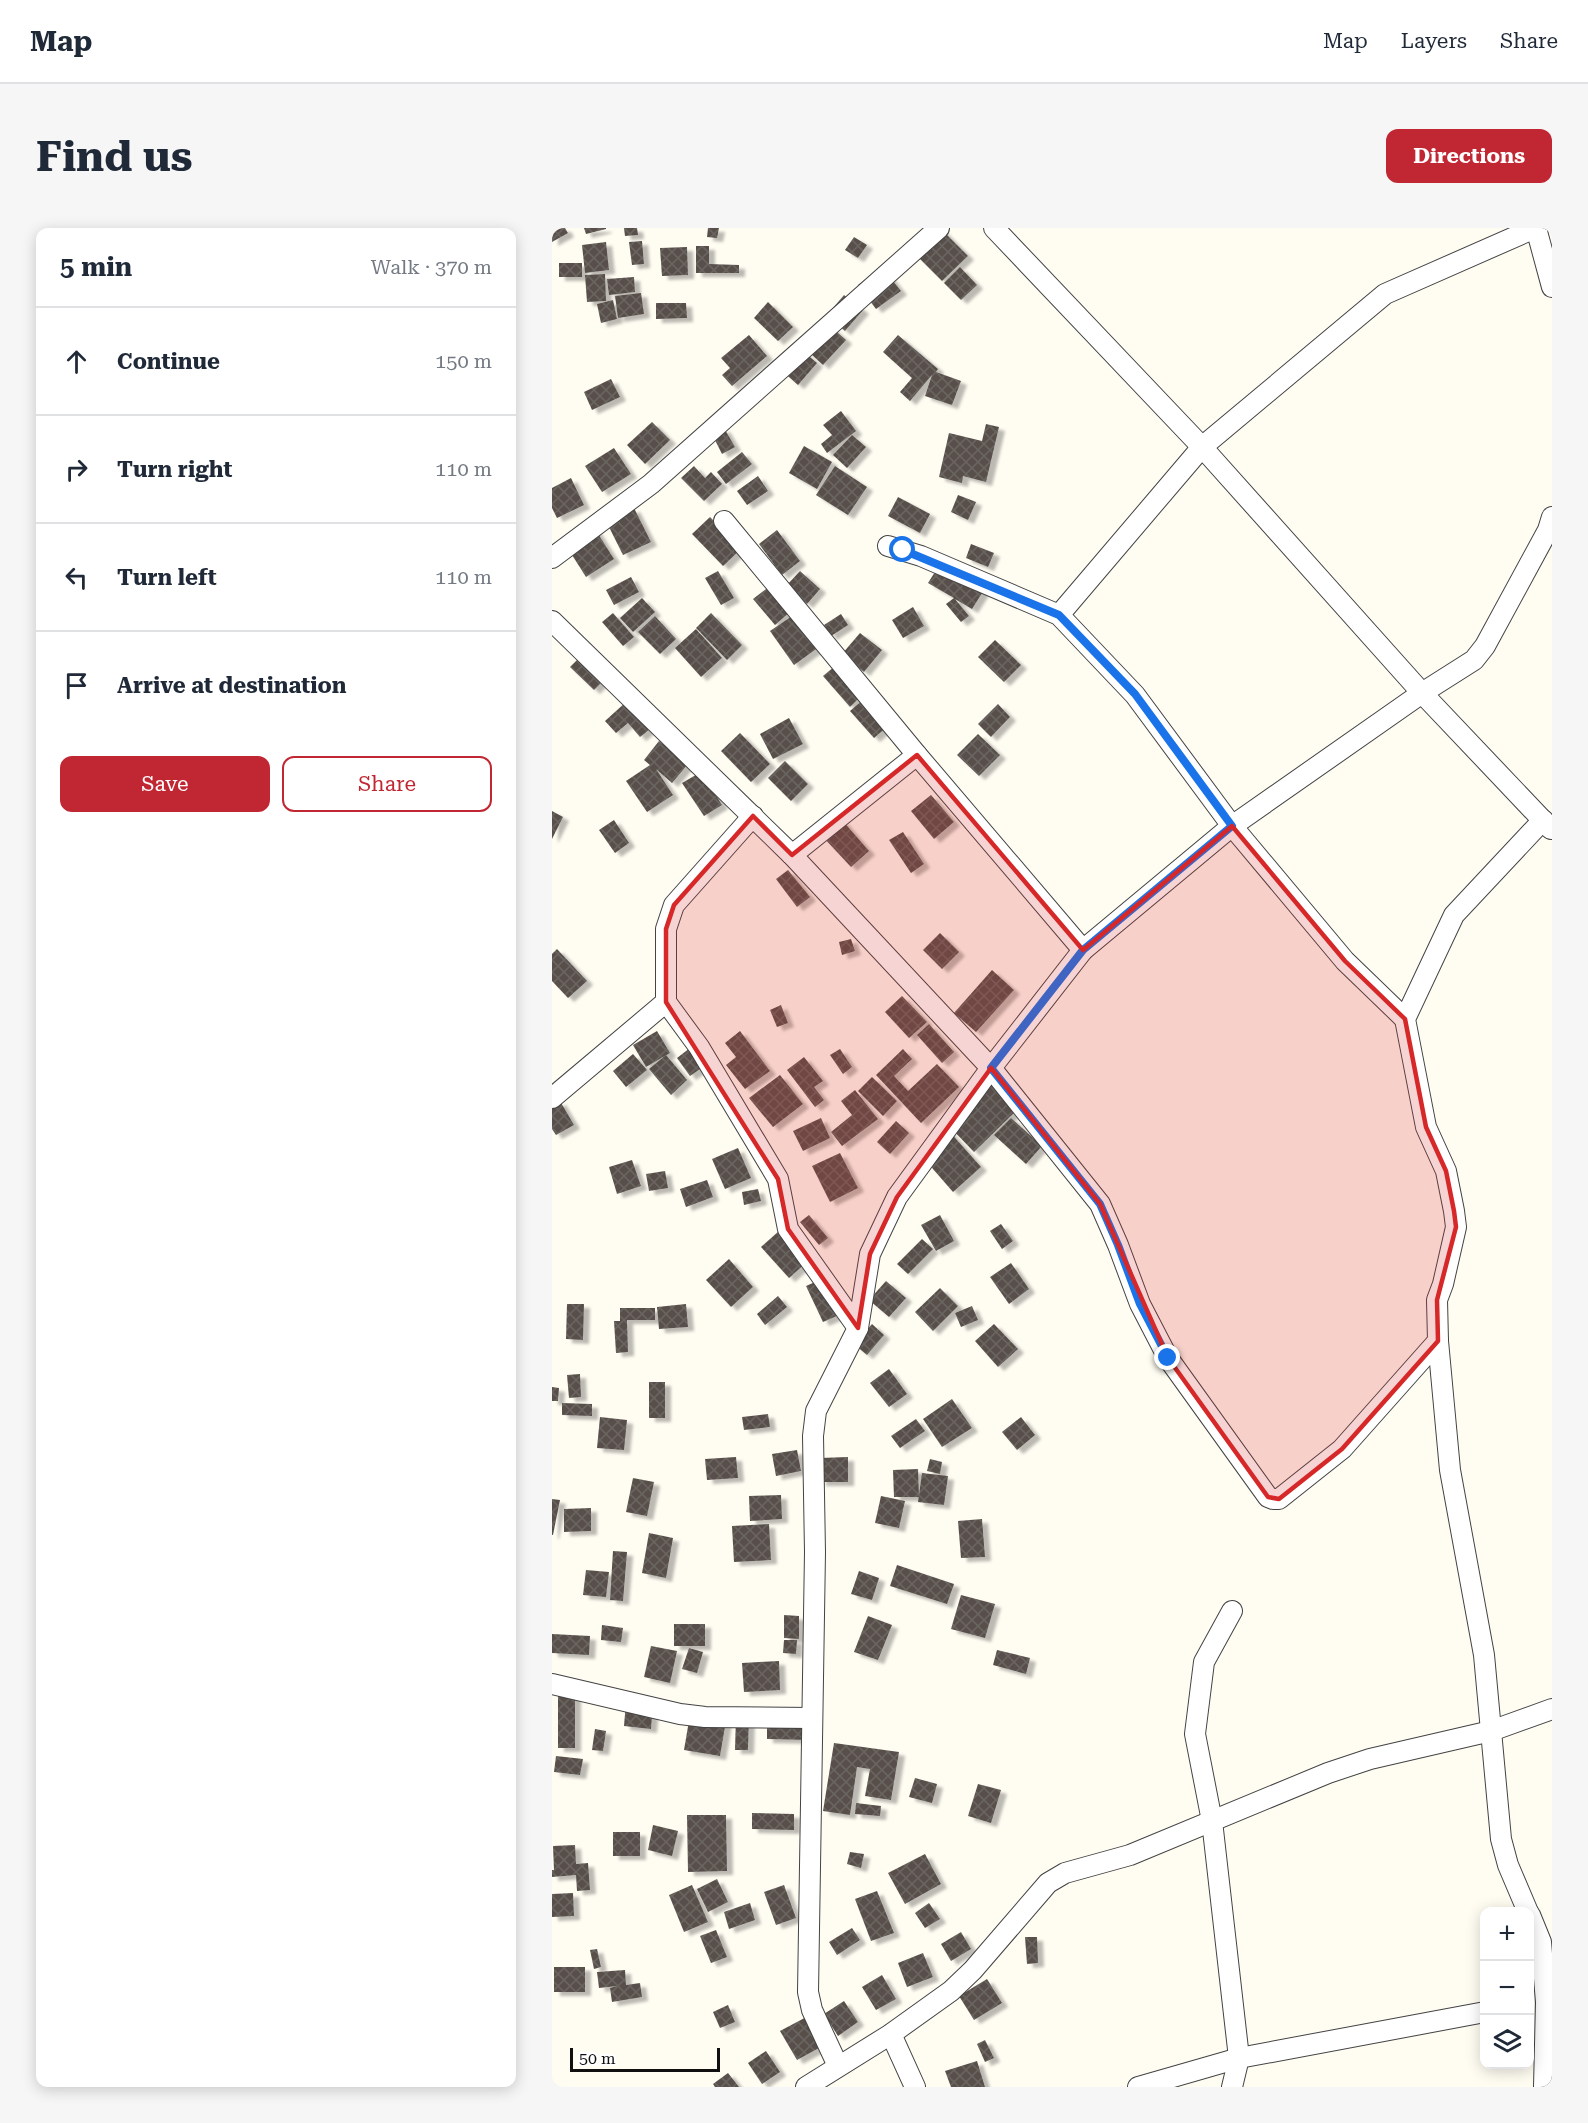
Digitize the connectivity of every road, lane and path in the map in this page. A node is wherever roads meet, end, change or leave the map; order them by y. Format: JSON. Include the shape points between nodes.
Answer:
{"nodes":[{"id":1,"x":939,"y":228,"type":"edge"},
{"id":2,"x":994,"y":228,"type":"edge"},
{"id":3,"x":1535,"y":228,"type":"edge"},
{"id":4,"x":1552,"y":287,"type":"edge"},
{"id":5,"x":1202,"y":447,"type":"junction"},
{"id":6,"x":1552,"y":517,"type":"edge"},
{"id":7,"x":724,"y":521,"type":"dead end"},
{"id":8,"x":888,"y":546,"type":"dead end"},
{"id":9,"x":552,"y":558,"type":"edge"},
{"id":10,"x":1059,"y":615,"type":"junction"},
{"id":11,"x":552,"y":621,"type":"edge"},
{"id":12,"x":1422,"y":693,"type":"junction"},
{"id":13,"x":917,"y":755,"type":"junction"},
{"id":14,"x":753,"y":816,"type":"junction"},
{"id":15,"x":1548,"y":825,"type":"edge"},
{"id":16,"x":1232,"y":826,"type":"junction"},
{"id":17,"x":792,"y":855,"type":"junction"},
{"id":18,"x":1083,"y":950,"type":"junction"},
{"id":19,"x":666,"y":1002,"type":"junction"},
{"id":20,"x":1405,"y":1019,"type":"junction"},
{"id":21,"x":991,"y":1068,"type":"junction"},
{"id":22,"x":552,"y":1098,"type":"edge"},
{"id":23,"x":858,"y":1328,"type":"junction"},
{"id":24,"x":1438,"y":1341,"type":"junction"},
{"id":25,"x":1232,"y":1611,"type":"dead end"},
{"id":26,"x":552,"y":1684,"type":"edge"},
{"id":27,"x":1552,"y":1709,"type":"edge"},
{"id":28,"x":812,"y":1718,"type":"junction"},
{"id":29,"x":1491,"y":1731,"type":"junction"},
{"id":30,"x":1212,"y":1821,"type":"junction"},
{"id":31,"x":1526,"y":1907,"type":"edge"},
{"id":32,"x":1534,"y":1925,"type":"edge"},
{"id":33,"x":1542,"y":2002,"type":"edge"},
{"id":34,"x":1480,"y":2013,"type":"edge"},
{"id":35,"x":891,"y":2034,"type":"junction"},
{"id":36,"x":1239,"y":2058,"type":"junction"},
{"id":37,"x":837,"y":2066,"type":"junction"},
{"id":38,"x":806,"y":2087,"type":"edge"},
{"id":39,"x":915,"y":2087,"type":"edge"},
{"id":40,"x":1138,"y":2087,"type":"edge"},
{"id":41,"x":1233,"y":2087,"type":"edge"},
{"id":42,"x":1544,"y":2087,"type":"edge"}],
"edges":[{"from":1,"to":9,"type":"street","via":[[651,484]]},
{"from":2,"to":5,"type":"street"},
{"from":3,"to":4,"type":"street"},
{"from":3,"to":5,"type":"street","via":[[1385,294]]},
{"from":5,"to":10,"type":"street"},
{"from":5,"to":12,"type":"street"},
{"from":6,"to":12,"type":"street","via":[[1485,646],[1474,660]]},
{"from":7,"to":13,"type":"street"},
{"from":8,"to":10,"type":"street","via":[[921,556]]},
{"from":10,"to":16,"type":"street","via":[[1135,694]]},
{"from":11,"to":14,"type":"street"},
{"from":12,"to":15,"type":"street"},
{"from":12,"to":16,"type":"street"},
{"from":13,"to":17,"type":"street"},
{"from":13,"to":18,"type":"street"},
{"from":14,"to":17,"type":"street"},
{"from":14,"to":19,"type":"street","via":[[674,905],[666,929]]},
{"from":15,"to":20,"type":"street","via":[[1454,915]]},
{"from":16,"to":18,"type":"street"},
{"from":16,"to":20,"type":"street","via":[[1345,961]]},
{"from":17,"to":21,"type":"street"},
{"from":18,"to":21,"type":"street"},
{"from":19,"to":22,"type":"street"},
{"from":19,"to":23,"type":"street","via":[[699,1047],[778,1179],[788,1229]]},
{"from":20,"to":24,"type":"street","via":[[1426,1127],[1446,1171],[1456,1227],[1437,1300]]},
{"from":21,"to":23,"type":"street","via":[[897,1197],[870,1254]]},
{"from":21,"to":24,"type":"street","via":[[1100,1204],[1140,1304],[1168,1358],[1268,1497],[1279,1499],[1342,1449]]},
{"from":23,"to":28,"type":"street","via":[[816,1411],[813,1436]]},
{"from":24,"to":29,"type":"street","via":[[1450,1470],[1484,1655]]},
{"from":25,"to":30,"type":"street","via":[[1204,1662],[1195,1734]]},
{"from":26,"to":28,"type":"street","via":[[680,1714]]},
{"from":27,"to":29,"type":"street"},
{"from":28,"to":37,"type":"street","via":[[808,1992]]},
{"from":29,"to":30,"type":"street","via":[[1328,1773]]},
{"from":29,"to":31,"type":"street","via":[[1501,1839]]},
{"from":30,"to":35,"type":"street","via":[[1130,1855],[1065,1873],[1048,1883],[966,1977]]},
{"from":30,"to":36,"type":"street"},
{"from":32,"to":33,"type":"street","via":[[1541,1942]]},
{"from":33,"to":42,"type":"street"},
{"from":34,"to":36,"type":"street"},
{"from":35,"to":37,"type":"street"},
{"from":35,"to":39,"type":"street"},
{"from":36,"to":40,"type":"street"},
{"from":36,"to":41,"type":"street"},
{"from":37,"to":38,"type":"street"}]}
